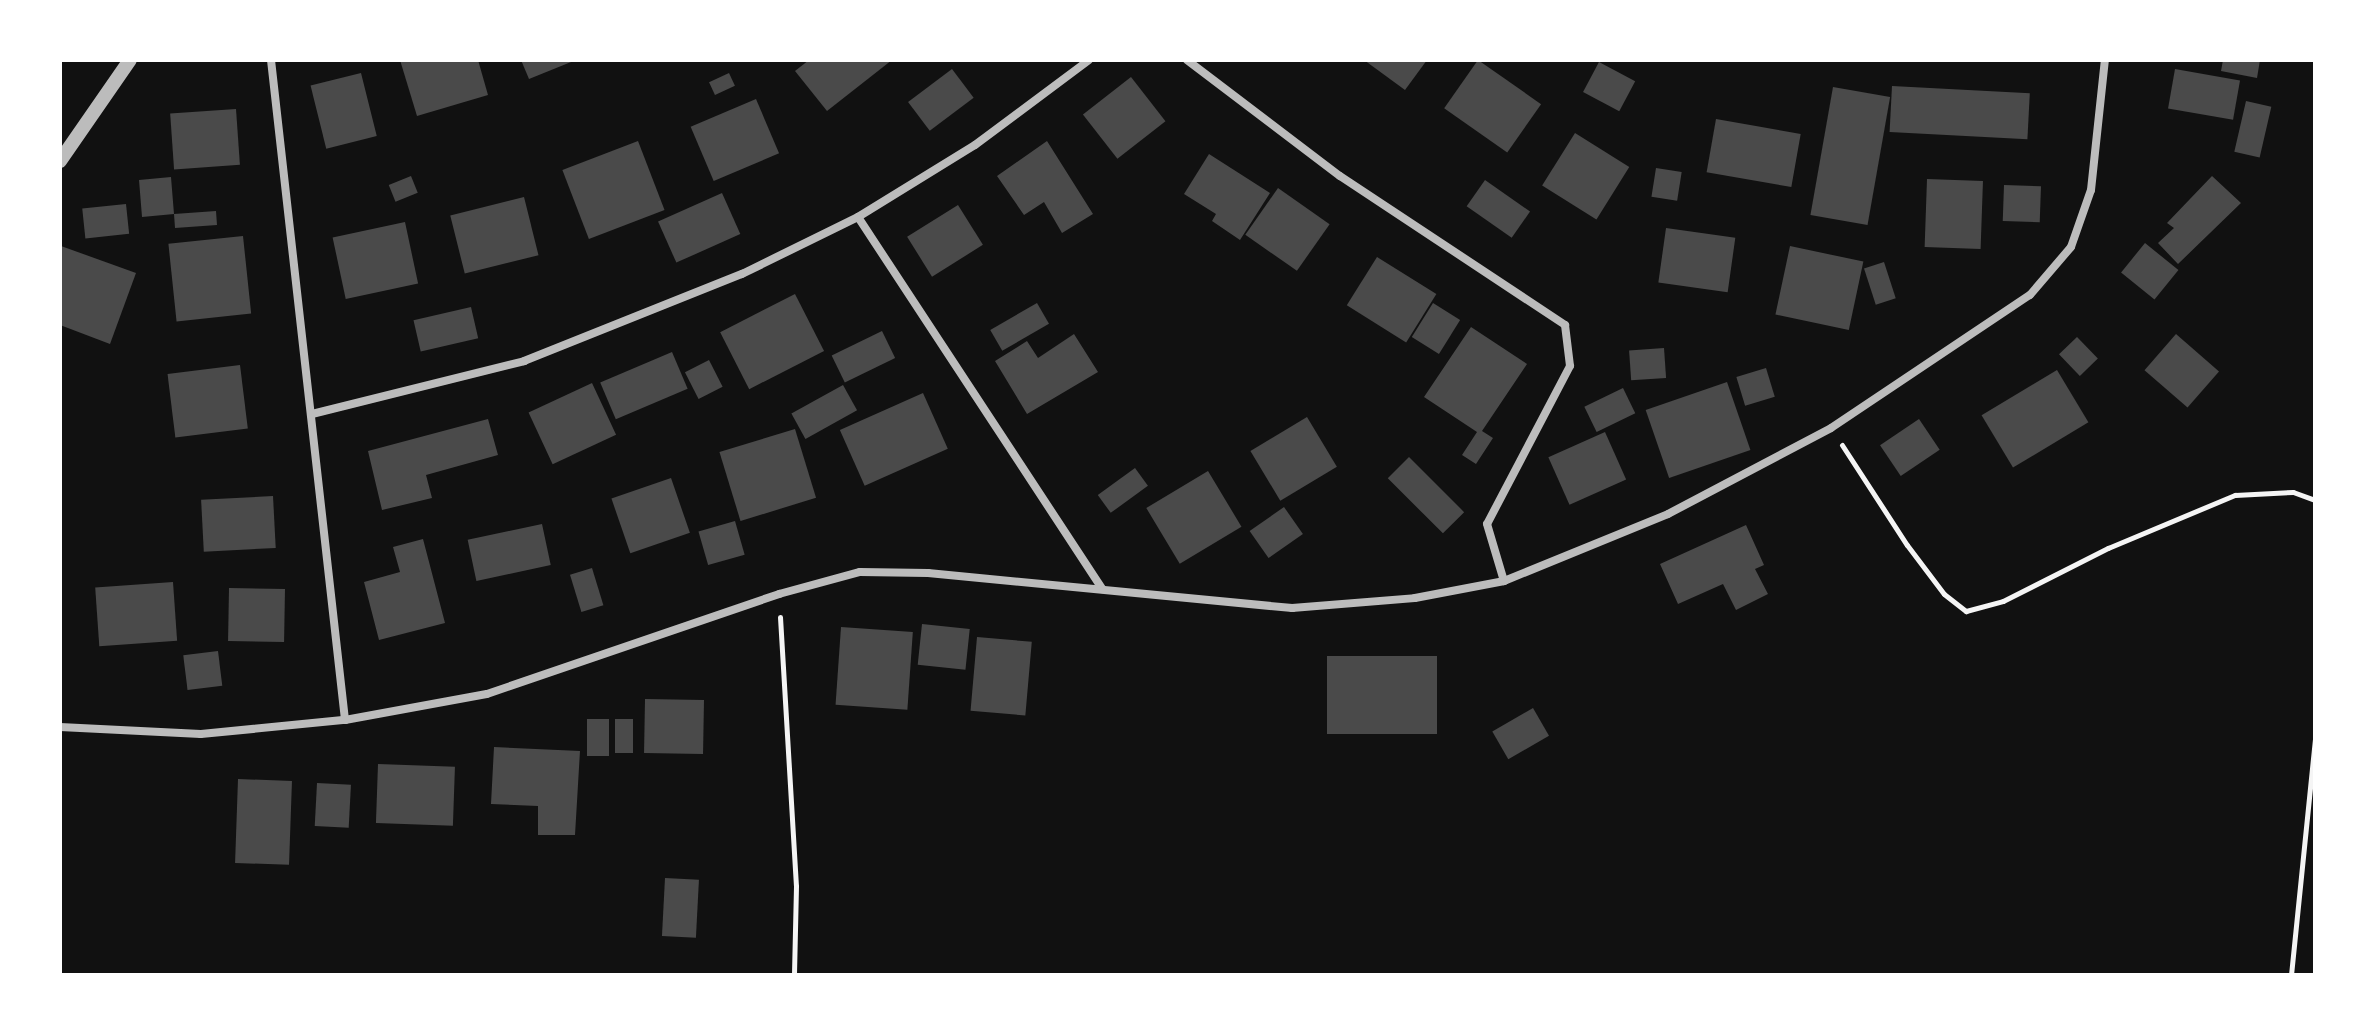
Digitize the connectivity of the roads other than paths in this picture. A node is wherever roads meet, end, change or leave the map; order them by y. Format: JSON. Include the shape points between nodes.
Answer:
{"nodes":[{"id":1,"x":130,"y":60,"type":"edge"},
{"id":2,"x":271,"y":60,"type":"edge"},
{"id":3,"x":1089,"y":60,"type":"edge"},
{"id":4,"x":1187,"y":60,"type":"edge"},
{"id":5,"x":2105,"y":60,"type":"edge"},
{"id":6,"x":60,"y":161,"type":"edge"},
{"id":7,"x":858,"y":217,"type":"junction"},
{"id":8,"x":312,"y":414,"type":"junction"},
{"id":9,"x":1504,"y":581,"type":"junction"},
{"id":10,"x":1102,"y":589,"type":"junction"},
{"id":11,"x":345,"y":720,"type":"junction"},
{"id":12,"x":60,"y":727,"type":"edge"}],
"edges":[{"from":1,"to":6,"type":"street"},
{"from":2,"to":8,"type":"street"},
{"from":3,"to":7,"type":"street","via":[[975,145]]},
{"from":4,"to":9,"type":"street","via":[[1340,176],[1565,325],[1570,366],[1487,524]]},
{"from":5,"to":9,"type":"street","via":[[2091,190],[2071,247],[2030,295],[1831,428],[1668,514]]},
{"from":7,"to":8,"type":"street","via":[[656,312],[524,361]]},
{"from":7,"to":10,"type":"street"},
{"from":8,"to":11,"type":"street"},
{"from":9,"to":10,"type":"street","via":[[1415,598],[1292,608]]},
{"from":10,"to":11,"type":"street","via":[[860,572],[779,594],[487,694]]},
{"from":11,"to":12,"type":"street","via":[[201,734]]}]}
